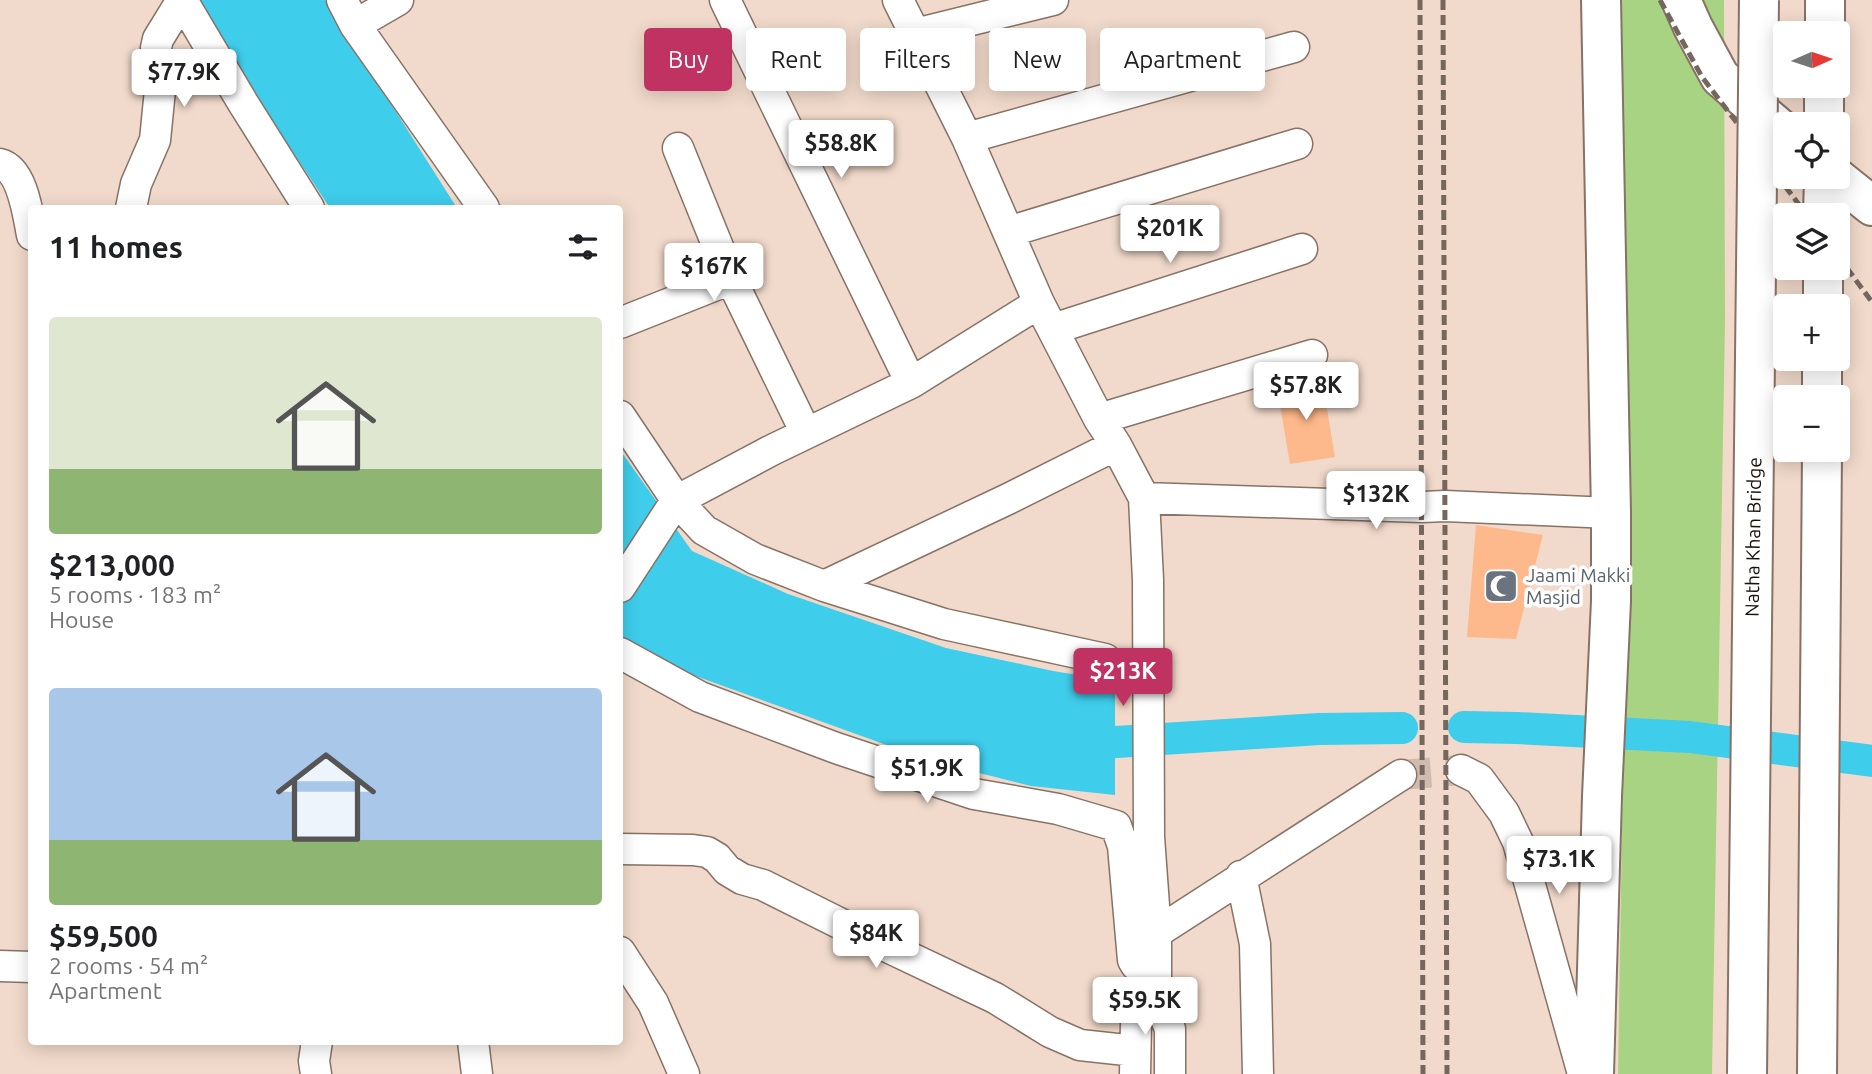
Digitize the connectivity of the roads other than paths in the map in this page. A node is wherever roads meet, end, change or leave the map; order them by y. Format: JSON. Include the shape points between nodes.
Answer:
{"nodes":[{"id":1,"x":182,"y":0,"type":"edge"},
{"id":2,"x":398,"y":0,"type":"edge"},
{"id":3,"x":725,"y":0,"type":"edge"},
{"id":4,"x":898,"y":0,"type":"edge"},
{"id":5,"x":1052,"y":0,"type":"edge"},
{"id":6,"x":1601,"y":0,"type":"edge"},
{"id":7,"x":1681,"y":0,"type":"edge"},
{"id":8,"x":1759,"y":0,"type":"edge"},
{"id":9,"x":1825,"y":0,"type":"edge"},
{"id":10,"x":348,"y":12,"type":"edge"},
{"id":11,"x":1825,"y":21,"type":"edge"},
{"id":12,"x":912,"y":28,"type":"edge"},
{"id":13,"x":939,"y":28,"type":"edge"},
{"id":14,"x":1294,"y":47,"type":"dead end"},
{"id":15,"x":944,"y":91,"type":"edge"},
{"id":16,"x":1773,"y":123,"type":"edge"},
{"id":17,"x":967,"y":138,"type":"junction"},
{"id":18,"x":1297,"y":144,"type":"dead end"},
{"id":19,"x":678,"y":148,"type":"dead end"},
{"id":20,"x":0,"y":164,"type":"edge"},
{"id":21,"x":1850,"y":188,"type":"edge"},
{"id":22,"x":132,"y":205,"type":"edge"},
{"id":23,"x":307,"y":205,"type":"edge"},
{"id":24,"x":482,"y":205,"type":"edge"},
{"id":25,"x":1872,"y":206,"type":"edge"},
{"id":26,"x":28,"y":216,"type":"edge"},
{"id":27,"x":1008,"y":232,"type":"junction"},
{"id":28,"x":1302,"y":249,"type":"dead end"},
{"id":29,"x":731,"y":279,"type":"junction"},
{"id":30,"x":1039,"y":303,"type":"junction"},
{"id":31,"x":623,"y":322,"type":"edge"},
{"id":32,"x":1053,"y":329,"type":"junction"},
{"id":33,"x":1312,"y":355,"type":"dead end"},
{"id":34,"x":911,"y":383,"type":"junction"},
{"id":35,"x":1099,"y":419,"type":"junction"},
{"id":36,"x":623,"y":421,"type":"edge"},
{"id":37,"x":806,"y":433,"type":"junction"},
{"id":38,"x":1116,"y":444,"type":"junction"},
{"id":39,"x":1822,"y":462,"type":"edge"},
{"id":40,"x":1144,"y":498,"type":"junction"},
{"id":41,"x":676,"y":501,"type":"junction"},
{"id":42,"x":1611,"y":513,"type":"junction"},
{"id":43,"x":623,"y":582,"type":"edge"},
{"id":44,"x":824,"y":586,"type":"junction"},
{"id":45,"x":623,"y":655,"type":"edge"},
{"id":46,"x":1105,"y":659,"type":"dead end"},
{"id":47,"x":1461,"y":771,"type":"tunnel mouth"},
{"id":48,"x":1401,"y":775,"type":"tunnel mouth"},
{"id":49,"x":623,"y":849,"type":"edge"},
{"id":50,"x":1241,"y":876,"type":"junction"},
{"id":51,"x":1156,"y":933,"type":"junction"},
{"id":52,"x":623,"y":958,"type":"edge"},
{"id":53,"x":0,"y":966,"type":"edge"},
{"id":54,"x":28,"y":967,"type":"edge"},
{"id":55,"x":1156,"y":984,"type":"junction"},
{"id":56,"x":316,"y":1045,"type":"edge"},
{"id":57,"x":473,"y":1045,"type":"edge"},
{"id":58,"x":1135,"y":1063,"type":"edge"},
{"id":59,"x":316,"y":1074,"type":"edge"},
{"id":60,"x":477,"y":1074,"type":"edge"},
{"id":61,"x":684,"y":1074,"type":"edge"},
{"id":62,"x":1170,"y":1074,"type":"edge"},
{"id":63,"x":1258,"y":1074,"type":"edge"},
{"id":64,"x":1583,"y":1074,"type":"edge"},
{"id":65,"x":1594,"y":1074,"type":"edge"},
{"id":66,"x":1747,"y":1074,"type":"edge"},
{"id":67,"x":1817,"y":1074,"type":"edge"}],
"edges":[{"from":1,"to":22,"type":"street","via":[[158,39],[161,80],[155,140]]},
{"from":1,"to":23,"type":"street"},
{"from":2,"to":10,"type":"street"},
{"from":3,"to":34,"type":"street"},
{"from":4,"to":12,"type":"street"},
{"from":5,"to":13,"type":"street"},
{"from":6,"to":42,"type":"highway"},
{"from":7,"to":16,"type":"highway","via":[[1720,78]]},
{"from":8,"to":66,"type":"highway","name":"Natha Khan Bridge","bridge":true},
{"from":9,"to":11,"type":"highway"},
{"from":10,"to":24,"type":"street"},
{"from":14,"to":17,"type":"street"},
{"from":15,"to":17,"type":"street"},
{"from":17,"to":27,"type":"street"},
{"from":18,"to":27,"type":"street"},
{"from":19,"to":29,"type":"street"},
{"from":20,"to":26,"type":"street","via":[[15,175]]},
{"from":21,"to":25,"type":"highway"},
{"from":27,"to":30,"type":"street"},
{"from":28,"to":32,"type":"street"},
{"from":29,"to":31,"type":"street"},
{"from":29,"to":37,"type":"street"},
{"from":30,"to":32,"type":"street"},
{"from":30,"to":34,"type":"street"},
{"from":32,"to":35,"type":"street"},
{"from":33,"to":35,"type":"street"},
{"from":34,"to":37,"type":"street"},
{"from":35,"to":38,"type":"street"},
{"from":36,"to":41,"type":"street"},
{"from":37,"to":41,"type":"street"},
{"from":38,"to":40,"type":"street"},
{"from":38,"to":44,"type":"street"},
{"from":39,"to":67,"type":"highway"},
{"from":40,"to":42,"type":"street"},
{"from":40,"to":51,"type":"street","via":[[1149,837]]},
{"from":41,"to":43,"type":"street"},
{"from":41,"to":44,"type":"street","via":[[704,530],[755,559]]},
{"from":42,"to":65,"type":"highway"},
{"from":44,"to":46,"type":"street","via":[[944,624]]},
{"from":45,"to":55,"type":"street","via":[[700,697],[836,748],[974,794],[1058,809],[1115,826],[1123,846],[1133,960]]},
{"from":47,"to":64,"type":"street","via":[[1479,779],[1518,842]]},
{"from":48,"to":50,"type":"street"},
{"from":49,"to":58,"type":"street","via":[[707,852],[742,880],[763,885],[995,998],[1050,1032]]},
{"from":50,"to":51,"type":"street"},
{"from":50,"to":63,"type":"street","via":[[1255,944]]},
{"from":51,"to":55,"type":"street"},
{"from":52,"to":61,"type":"street","via":[[653,1003]]},
{"from":53,"to":54,"type":"street"},
{"from":55,"to":58,"type":"street","via":[[1136,1022]]},
{"from":55,"to":62,"type":"street","via":[[1170,1029]]},
{"from":56,"to":59,"type":"street"},
{"from":57,"to":60,"type":"street"}]}
